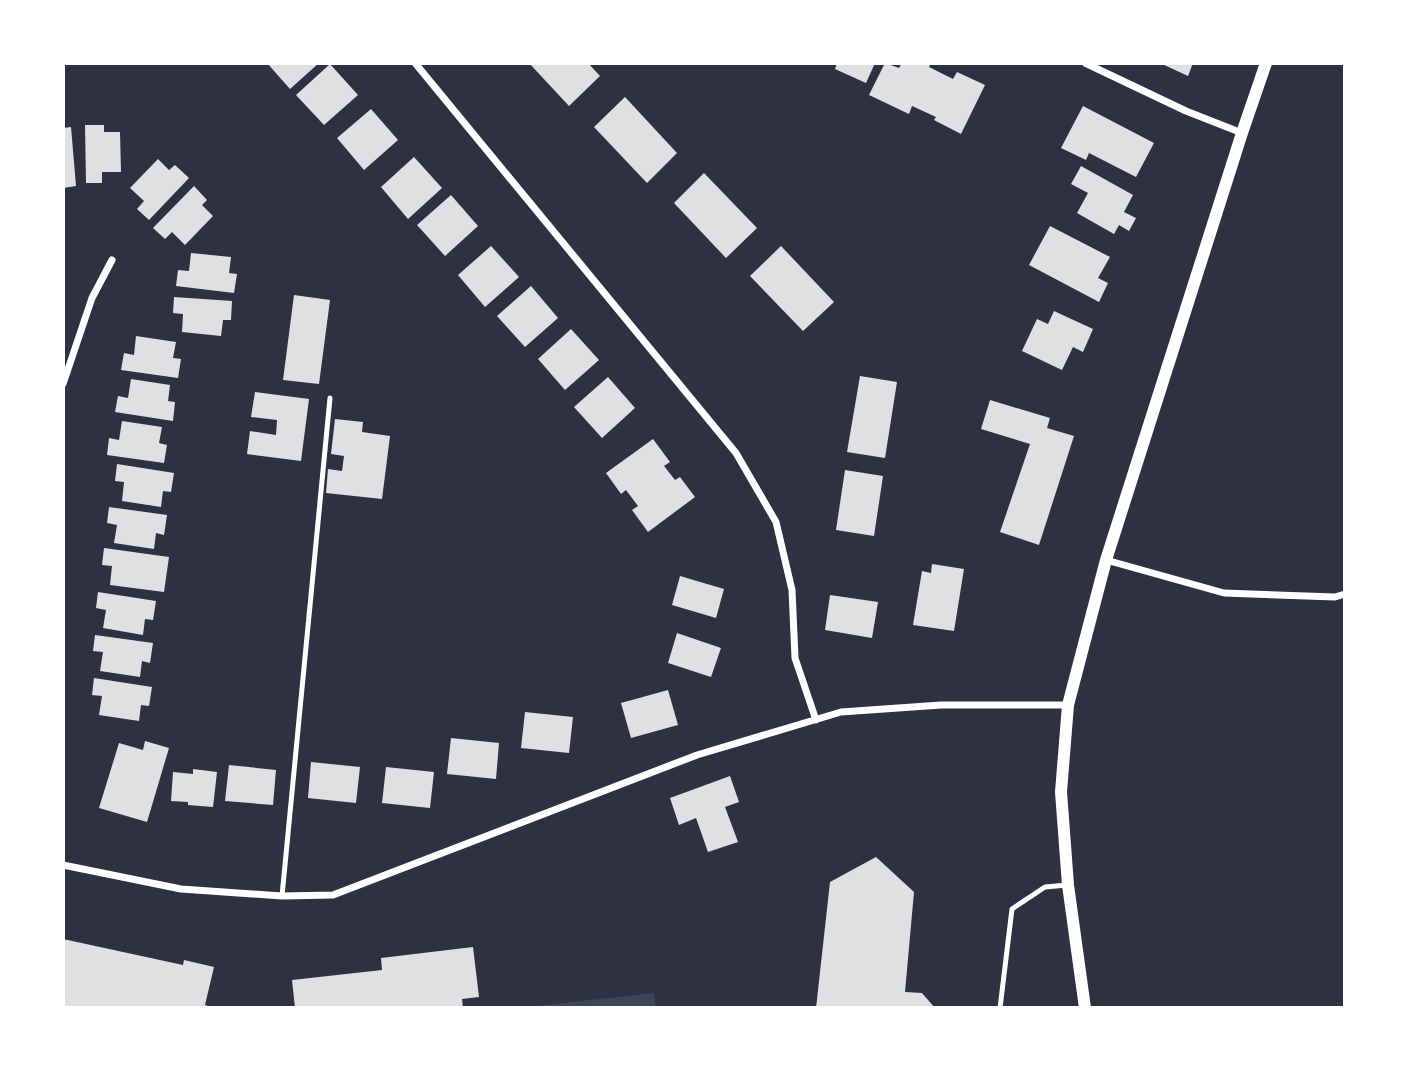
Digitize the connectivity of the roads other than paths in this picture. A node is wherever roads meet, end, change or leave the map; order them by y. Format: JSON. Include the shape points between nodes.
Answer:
{"nodes":[{"id":1,"x":415,"y":63,"type":"edge"},
{"id":2,"x":1085,"y":63,"type":"edge"},
{"id":3,"x":1266,"y":63,"type":"edge"},
{"id":4,"x":1242,"y":132,"type":"junction"},
{"id":5,"x":112,"y":260,"type":"dead end"},
{"id":6,"x":63,"y":384,"type":"edge"},
{"id":7,"x":330,"y":398,"type":"dead end"},
{"id":8,"x":1106,"y":560,"type":"junction"},
{"id":9,"x":1345,"y":594,"type":"edge"},
{"id":10,"x":1068,"y":705,"type":"junction"},
{"id":11,"x":816,"y":720,"type":"junction"},
{"id":12,"x":63,"y":865,"type":"edge"},
{"id":13,"x":1068,"y":885,"type":"junction"},
{"id":14,"x":282,"y":896,"type":"junction"},
{"id":15,"x":1000,"y":1008,"type":"edge"},
{"id":16,"x":1085,"y":1008,"type":"edge"}],
"edges":[{"from":1,"to":11,"type":"street","via":[[736,453],[776,522],[792,590],[795,658]]},
{"from":2,"to":4,"type":"street"},
{"from":3,"to":4,"type":"street"},
{"from":4,"to":8,"type":"street"},
{"from":5,"to":6,"type":"street","via":[[92,298]]},
{"from":7,"to":14,"type":"lane"},
{"from":8,"to":9,"type":"street","via":[[1224,593]]},
{"from":8,"to":10,"type":"street"},
{"from":10,"to":11,"type":"street","via":[[941,705],[841,712]]},
{"from":10,"to":13,"type":"street","via":[[1061,792]]},
{"from":11,"to":14,"type":"street","via":[[697,755],[333,895]]},
{"from":12,"to":14,"type":"street","via":[[181,889]]},
{"from":13,"to":15,"type":"lane","via":[[1045,887],[1012,909]]},
{"from":13,"to":16,"type":"street"}]}
